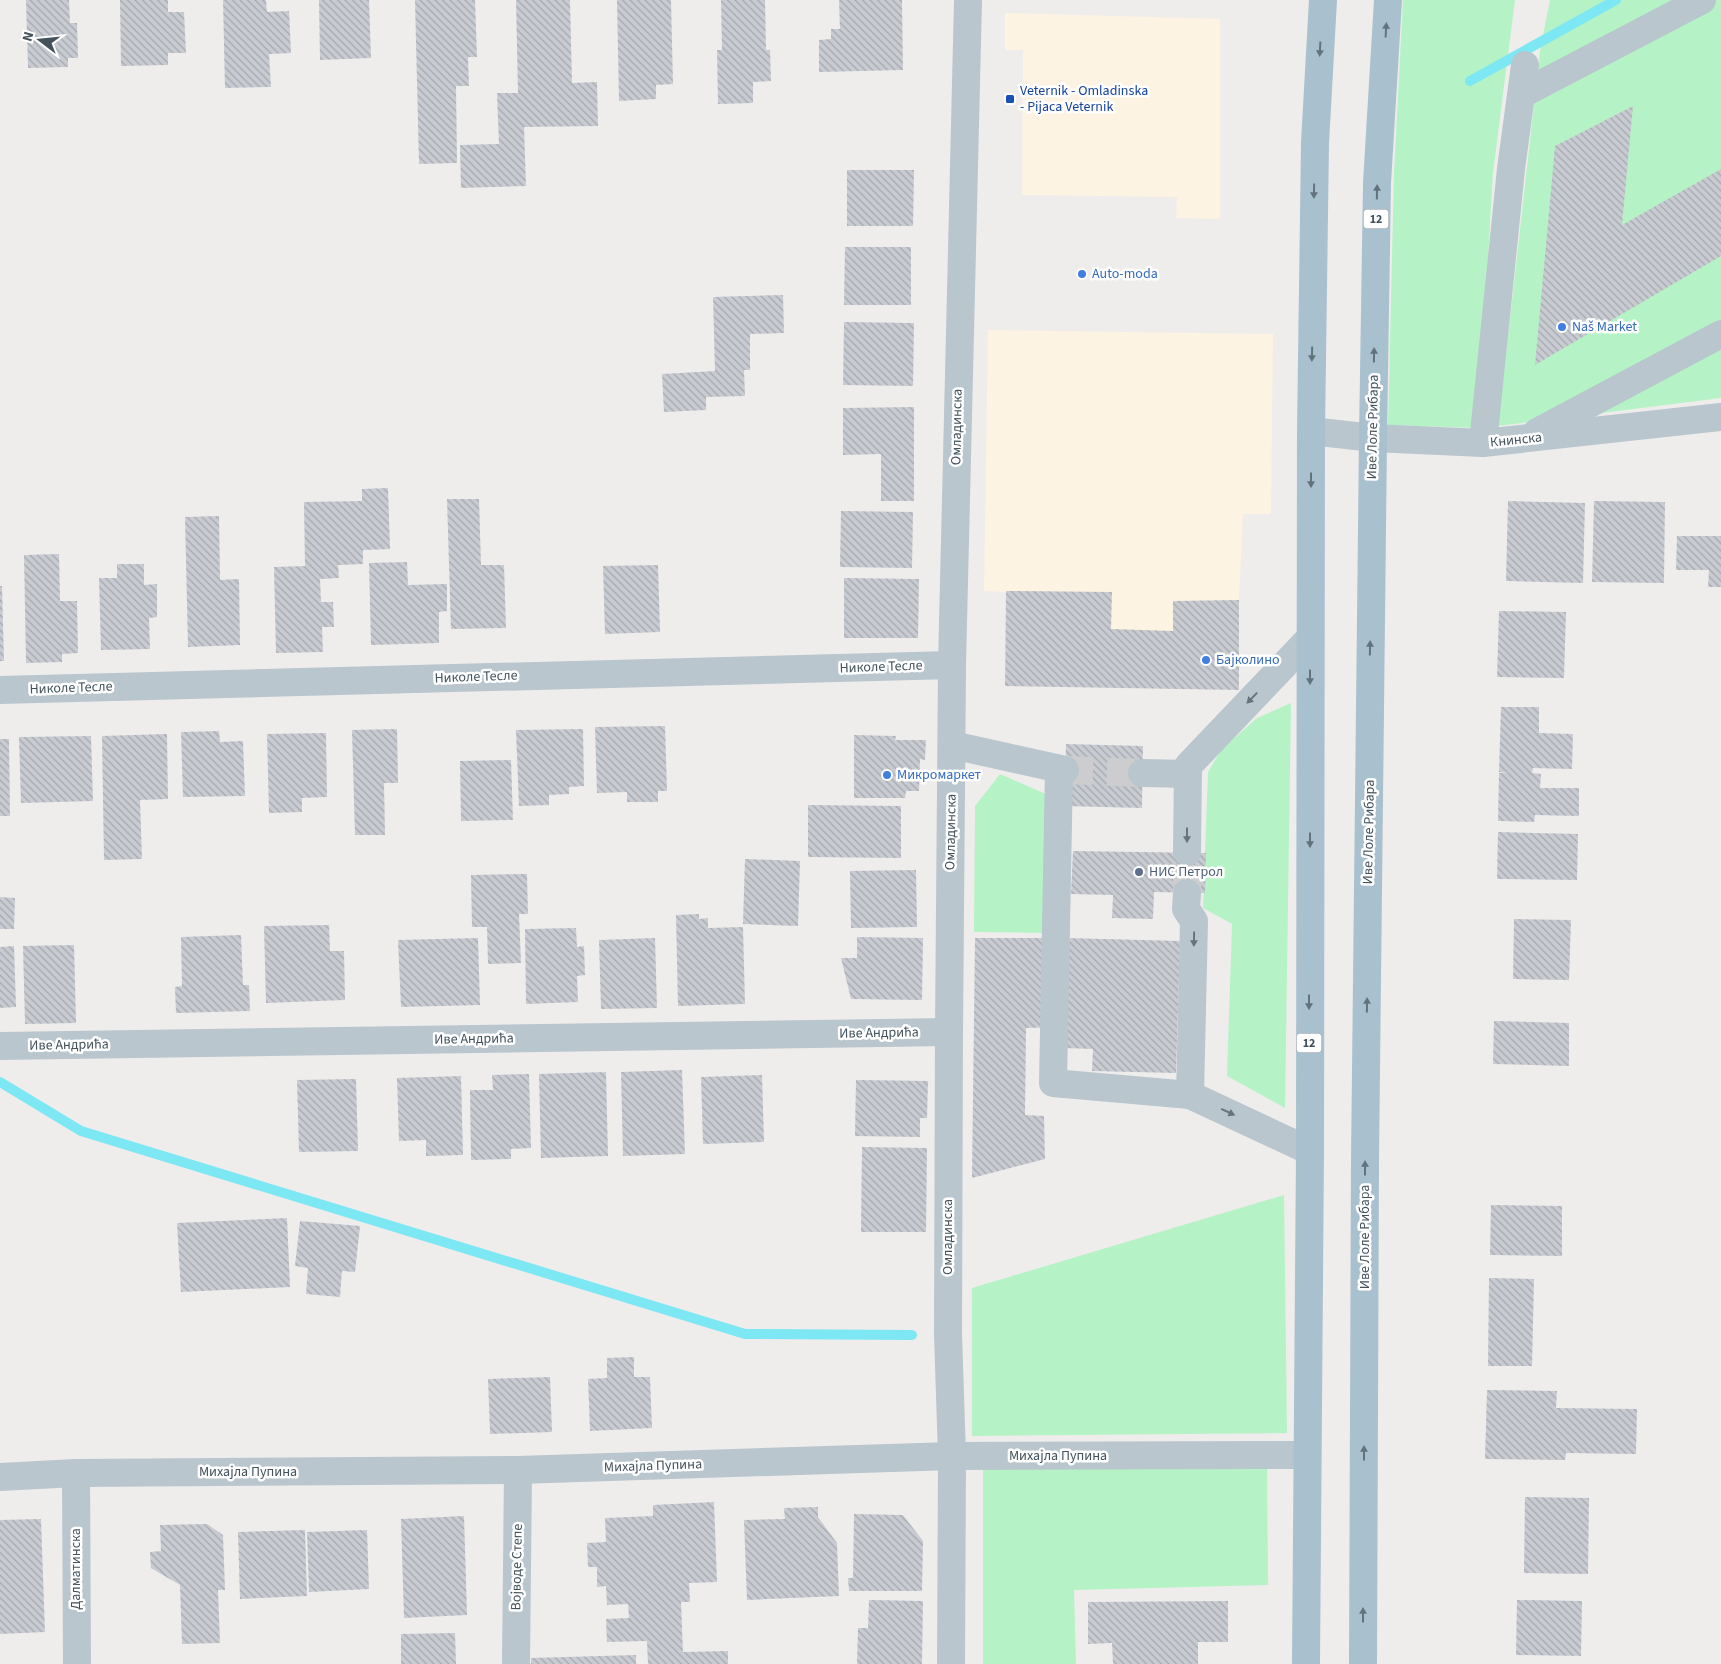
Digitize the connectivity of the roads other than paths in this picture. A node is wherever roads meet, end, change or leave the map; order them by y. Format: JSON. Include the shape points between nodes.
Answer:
{"nodes":[{"id":1,"x":968,"y":0,"type":"edge"},
{"id":2,"x":1323,"y":0,"type":"edge"},
{"id":3,"x":1388,"y":0,"type":"edge"},
{"id":4,"x":1702,"y":0,"type":"edge"},
{"id":5,"x":1526,"y":65,"type":"dead end"},
{"id":6,"x":1522,"y":94,"type":"junction"},
{"id":7,"x":1721,"y":334,"type":"edge"},
{"id":8,"x":1721,"y":417,"type":"edge"},
{"id":9,"x":1311,"y":431,"type":"junction"},
{"id":10,"x":1373,"y":438,"type":"junction"},
{"id":11,"x":1525,"y":439,"type":"junction"},
{"id":12,"x":1483,"y":443,"type":"junction"},
{"id":13,"x":1310,"y":638,"type":"junction"},
{"id":14,"x":952,"y":665,"type":"junction"},
{"id":15,"x":0,"y":690,"type":"edge"},
{"id":16,"x":952,"y":745,"type":"junction"},
{"id":17,"x":1142,"y":772,"type":"tunnel mouth"},
{"id":18,"x":1188,"y":774,"type":"junction"},
{"id":19,"x":1187,"y":852,"type":"tunnel mouth"},
{"id":20,"x":1187,"y":893,"type":"tunnel mouth"},
{"id":21,"x":949,"y":1032,"type":"junction"},
{"id":22,"x":0,"y":1046,"type":"edge"},
{"id":23,"x":1190,"y":1094,"type":"junction"},
{"id":24,"x":1310,"y":1151,"type":"junction"},
{"id":25,"x":1306,"y":1455,"type":"junction"},
{"id":26,"x":952,"y":1456,"type":"junction"},
{"id":27,"x":518,"y":1470,"type":"junction"},
{"id":28,"x":76,"y":1473,"type":"junction"},
{"id":29,"x":0,"y":1477,"type":"edge"},
{"id":30,"x":77,"y":1664,"type":"edge"},
{"id":31,"x":516,"y":1664,"type":"edge"},
{"id":32,"x":952,"y":1664,"type":"edge"},
{"id":33,"x":1306,"y":1664,"type":"edge"},
{"id":34,"x":1363,"y":1664,"type":"edge"}],
"edges":[{"from":1,"to":14,"type":"street","name":"Омладинска"},
{"from":2,"to":9,"type":"main road","number":"12","one_way":true,"via":[[1315,143]]},
{"from":10,"to":3,"type":"main road","name":"Иве Лоле Рибара","number":"12","one_way":true,"via":[[1377,183]]},
{"from":4,"to":6,"type":"street"},
{"from":5,"to":6,"type":"street"},
{"from":6,"to":12,"type":"street","via":[[1511,169]]},
{"from":7,"to":11,"type":"street"},
{"from":8,"to":11,"type":"street","name":"Книнска"},
{"from":9,"to":10,"type":"street","name":"Книнска"},
{"from":9,"to":13,"type":"main road","number":"12","one_way":true},
{"from":10,"to":12,"type":"street","name":"Книнска"},
{"from":34,"to":10,"type":"main road","name":"Иве Лоле Рибара","number":"12","one_way":true},
{"from":11,"to":12,"type":"street","name":"Книнска"},
{"from":13,"to":18,"type":"street","one_way":true,"via":[[1188,766]]},
{"from":13,"to":24,"type":"main road","number":"12","one_way":true},
{"from":14,"to":15,"type":"street","name":"Николе Тесле"},
{"from":14,"to":16,"type":"street","name":"Омладинска"},
{"from":16,"to":21,"type":"street","name":"Омладинска"},
{"from":16,"to":23,"type":"street","via":[[1062,770],[1053,1083]]},
{"from":17,"to":18,"type":"street"},
{"from":18,"to":19,"type":"street","one_way":true},
{"from":20,"to":23,"type":"street","one_way":true,"via":[[1186,909],[1194,921]]},
{"from":21,"to":22,"type":"street","name":"Иве Андрића"},
{"from":21,"to":26,"type":"street","name":"Омладинска","via":[[948,1334]]},
{"from":23,"to":24,"type":"street","one_way":true},
{"from":24,"to":25,"type":"main road","number":"12"},
{"from":25,"to":26,"type":"street","name":"Михајла Пупина"},
{"from":25,"to":33,"type":"main road","number":"12"},
{"from":26,"to":27,"type":"street","name":"Михајла Пупина"},
{"from":26,"to":32,"type":"street","name":"Омладинска"},
{"from":27,"to":28,"type":"street","name":"Михајла Пупина"},
{"from":27,"to":31,"type":"street","name":"Војводе Степе"},
{"from":28,"to":29,"type":"street","name":"Михајла Пупина"},
{"from":28,"to":30,"type":"street","name":"Далматинска"}]}
